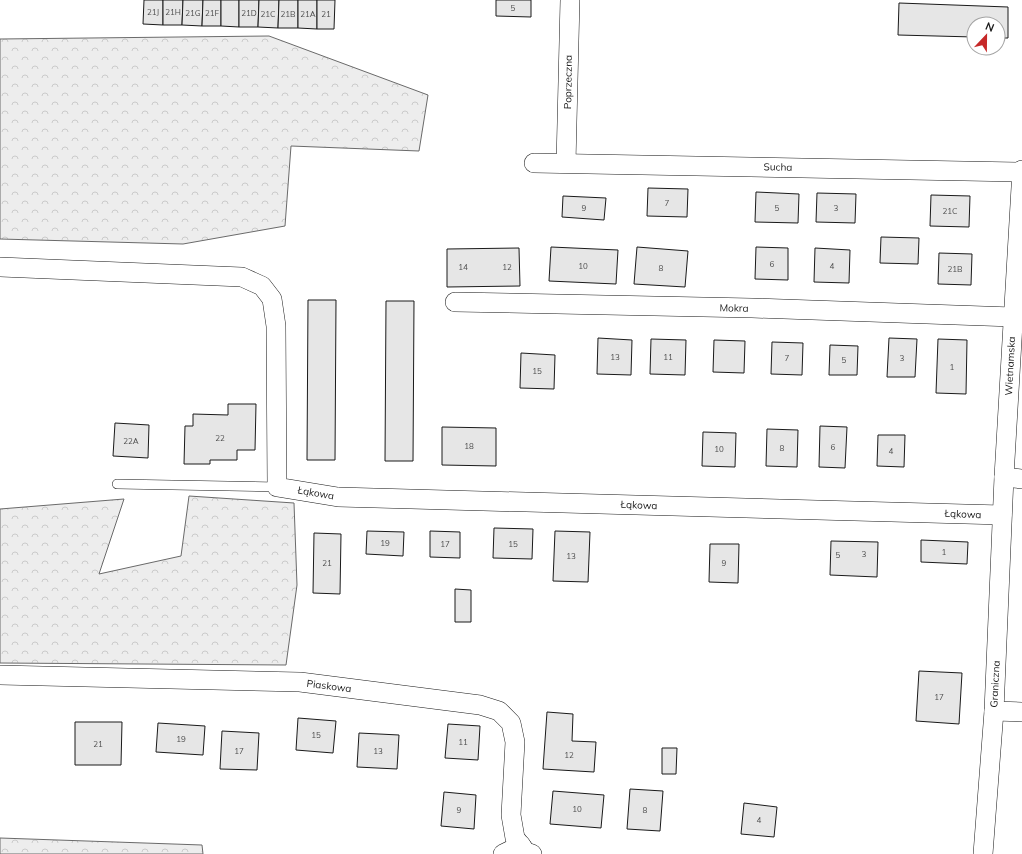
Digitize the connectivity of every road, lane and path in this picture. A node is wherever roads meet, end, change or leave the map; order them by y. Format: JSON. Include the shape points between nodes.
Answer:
{"nodes":[{"id":1,"x":570,"y":0,"type":"edge"},
{"id":2,"x":534,"y":163,"type":"dead end"},
{"id":3,"x":566,"y":163,"type":"junction"},
{"id":4,"x":1022,"y":171,"type":"edge"},
{"id":5,"x":0,"y":267,"type":"edge"},
{"id":6,"x":455,"y":302,"type":"dead end"},
{"id":7,"x":1013,"y":317,"type":"junction"},
{"id":8,"x":1013,"y":478,"type":"edge"},
{"id":9,"x":117,"y":484,"type":"dead end"},
{"id":10,"x":277,"y":486,"type":"junction"},
{"id":11,"x":1002,"y":515,"type":"junction"},
{"id":12,"x":0,"y":675,"type":"edge"},
{"id":13,"x":994,"y":711,"type":"junction"},
{"id":14,"x":1022,"y":712,"type":"edge"},
{"id":15,"x":526,"y":849,"type":"edge"},
{"id":16,"x":503,"y":854,"type":"edge"},
{"id":17,"x":984,"y":854,"type":"edge"}],
"edges":[{"from":1,"to":3,"type":"street","name":"Poprzeczna"},
{"from":2,"to":3,"type":"street","name":"Sucha"},
{"from":3,"to":4,"type":"street","name":"Sucha"},
{"from":4,"to":7,"type":"street","name":"Wietnamska"},
{"from":5,"to":10,"type":"street","via":[[242,277],[262,286],[272,299],[276,326]]},
{"from":6,"to":7,"type":"street","name":"Mokra"},
{"from":7,"to":8,"type":"street","name":"Wietnamska"},
{"from":8,"to":11,"type":"street","name":"Wietnamska"},
{"from":9,"to":10,"type":"lane"},
{"from":10,"to":11,"type":"street","name":"Łąkowa","via":[[338,497]]},
{"from":11,"to":13,"type":"street","name":"Graniczna"},
{"from":12,"to":15,"type":"street","name":"Piaskowa","via":[[300,682],[480,705],[499,711],[511,723],[515,742],[511,815],[515,838]]},
{"from":13,"to":14,"type":"street"},
{"from":13,"to":17,"type":"street","name":"Graniczna"},
{"from":15,"to":16,"type":"street"}]}
